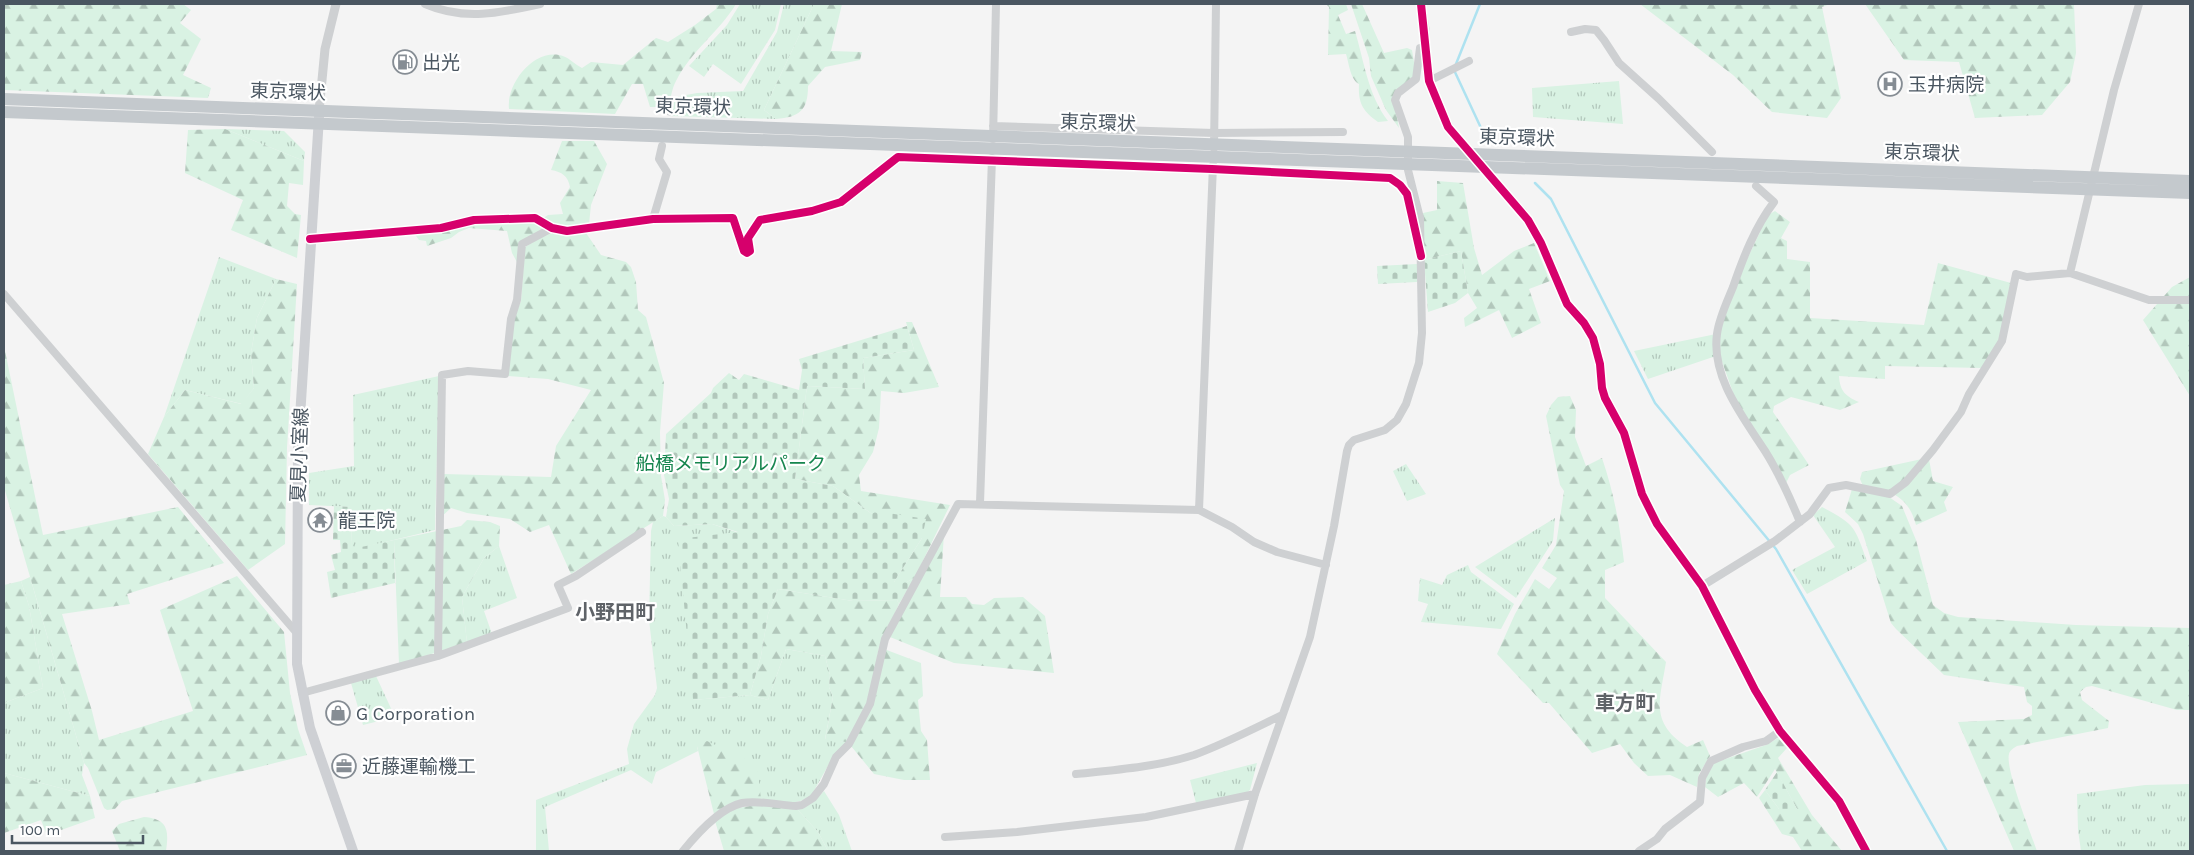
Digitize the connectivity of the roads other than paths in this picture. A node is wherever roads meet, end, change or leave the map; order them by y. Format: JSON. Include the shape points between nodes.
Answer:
{"nodes":[{"id":1,"x":336,"y":4,"type":"edge"},
{"id":2,"x":425,"y":4,"type":"edge"},
{"id":3,"x":540,"y":4,"type":"edge"},
{"id":4,"x":996,"y":4,"type":"edge"},
{"id":5,"x":1216,"y":4,"type":"edge"},
{"id":6,"x":1421,"y":4,"type":"edge"},
{"id":7,"x":2139,"y":4,"type":"edge"},
{"id":8,"x":1425,"y":29,"type":"joint"},
{"id":9,"x":1571,"y":32,"type":"dead end"},
{"id":10,"x":1426,"y":47,"type":"junction"},
{"id":11,"x":1469,"y":61,"type":"dead end"},
{"id":12,"x":1429,"y":81,"type":"junction"},
{"id":13,"x":4,"y":99,"type":"edge"},
{"id":14,"x":4,"y":112,"type":"edge"},
{"id":15,"x":319,"y":117,"type":"junction"},
{"id":16,"x":1343,"y":132,"type":"dead end"},
{"id":17,"x":1460,"y":141,"type":"dead end"},
{"id":18,"x":993,"y":143,"type":"junction"},
{"id":19,"x":662,"y":146,"type":"dead end"},
{"id":20,"x":1214,"y":151,"type":"junction"},
{"id":21,"x":1712,"y":152,"type":"dead end"},
{"id":22,"x":1408,"y":157,"type":"junction"},
{"id":23,"x":1491,"y":177,"type":"dead end"},
{"id":24,"x":2190,"y":181,"type":"edge"},
{"id":25,"x":2092,"y":184,"type":"junction"},
{"id":26,"x":1756,"y":186,"type":"dead end"},
{"id":27,"x":2190,"y":193,"type":"edge"},
{"id":28,"x":653,"y":219,"type":"junction"},
{"id":29,"x":552,"y":228,"type":"junction"},
{"id":30,"x":310,"y":239,"type":"junction"},
{"id":31,"x":1421,"y":256,"type":"junction"},
{"id":32,"x":2070,"y":273,"type":"junction"},
{"id":33,"x":4,"y":294,"type":"edge"},
{"id":34,"x":2190,"y":300,"type":"edge"},
{"id":35,"x":980,"y":504,"type":"junction"},
{"id":36,"x":1199,"y":510,"type":"junction"},
{"id":37,"x":1800,"y":522,"type":"junction"},
{"id":38,"x":642,"y":532,"type":"dead end"},
{"id":39,"x":1326,"y":565,"type":"junction"},
{"id":40,"x":1702,"y":586,"type":"junction"},
{"id":41,"x":296,"y":632,"type":"junction"},
{"id":42,"x":438,"y":656,"type":"junction"},
{"id":43,"x":302,"y":693,"type":"junction"},
{"id":44,"x":1282,"y":715,"type":"junction"},
{"id":45,"x":1780,"y":731,"type":"junction"},
{"id":46,"x":1076,"y":774,"type":"dead end"},
{"id":47,"x":1255,"y":794,"type":"junction"},
{"id":48,"x":944,"y":837,"type":"dead end"},
{"id":49,"x":353,"y":851,"type":"edge"},
{"id":50,"x":682,"y":851,"type":"edge"},
{"id":51,"x":1238,"y":851,"type":"edge"},
{"id":52,"x":1639,"y":851,"type":"edge"},
{"id":53,"x":1866,"y":851,"type":"edge"}],
"edges":[{"from":1,"to":15,"type":"street","via":[[325,49]]},
{"from":2,"to":3,"type":"street","via":[[446,12],[475,16]]},
{"from":4,"to":18,"type":"street"},
{"from":5,"to":20,"type":"street"},
{"from":6,"to":8,"type":"street"},
{"from":7,"to":25,"type":"street"},
{"from":8,"to":10,"type":"street"},
{"from":9,"to":21,"type":"street","via":[[1596,30],[1619,63]]},
{"from":10,"to":12,"type":"street"},
{"from":10,"to":22,"type":"street","via":[[1420,48],[1416,80],[1395,97],[1408,138]]},
{"from":11,"to":12,"type":"street"},
{"from":12,"to":17,"type":"street","via":[[1448,127]]},
{"from":13,"to":15,"type":"highway","name":"東京環状"},
{"from":14,"to":15,"type":"highway","name":"東京環状"},
{"from":15,"to":18,"type":"highway","name":"東京環状"},
{"from":15,"to":30,"type":"main road","name":"夏見小室線"},
{"from":16,"to":20,"type":"street"},
{"from":18,"to":20,"type":"highway","name":"東京環状"},
{"from":18,"to":20,"type":"street"},
{"from":18,"to":28,"type":"street","via":[[898,157],[841,202],[760,220],[748,238],[750,251],[747,253],[733,218]]},
{"from":18,"to":35,"type":"street"},
{"from":19,"to":28,"type":"street","via":[[659,159],[667,172]]},
{"from":20,"to":22,"type":"highway","name":"東京環状"},
{"from":20,"to":31,"type":"street","via":[[1390,178],[1407,194]]},
{"from":20,"to":36,"type":"street"},
{"from":22,"to":25,"type":"highway","name":"東京環状"},
{"from":22,"to":31,"type":"street","via":[[1420,218]]},
{"from":23,"to":40,"type":"street","via":[[1523,212],[1541,242],[1567,304],[1589,330],[1600,364],[1605,398],[1626,439],[1642,494],[1657,524]]},
{"from":24,"to":25,"type":"highway","name":"東京環状"},
{"from":25,"to":27,"type":"highway","name":"東京環状"},
{"from":25,"to":32,"type":"street"},
{"from":26,"to":37,"type":"street","via":[[1774,202],[1764,215],[1740,265],[1717,334],[1718,356],[1734,403],[1775,469]]},
{"from":28,"to":29,"type":"street","via":[[573,231]]},
{"from":29,"to":30,"type":"street","via":[[535,218],[474,220],[441,228]]},
{"from":29,"to":42,"type":"street","via":[[522,244],[505,374],[468,371],[442,375]]},
{"from":30,"to":41,"type":"main road","name":"夏見小室線","via":[[298,449]]},
{"from":31,"to":39,"type":"street","via":[[1419,363],[1406,404],[1397,420],[1385,430],[1354,440],[1349,445]]},
{"from":32,"to":34,"type":"street","via":[[2149,300]]},
{"from":32,"to":37,"type":"street","via":[[2027,277],[2016,274],[2002,341],[1948,431],[1906,482],[1890,494],[1846,485],[1829,488]]},
{"from":33,"to":41,"type":"street"},
{"from":35,"to":36,"type":"street"},
{"from":35,"to":50,"type":"street","via":[[958,504],[885,638],[870,704],[849,744],[836,758],[824,784],[813,798],[796,806],[740,803],[714,819]]},
{"from":36,"to":39,"type":"street","via":[[1277,552]]},
{"from":37,"to":40,"type":"street","via":[[1767,547]]},
{"from":38,"to":42,"type":"street","via":[[558,585],[568,608]]},
{"from":39,"to":44,"type":"street","via":[[1310,637]]},
{"from":40,"to":45,"type":"street","via":[[1755,690]]},
{"from":41,"to":43,"type":"main road","name":"夏見小室線"},
{"from":42,"to":43,"type":"street"},
{"from":43,"to":49,"type":"main road","name":"夏見小室線","via":[[318,752]]},
{"from":44,"to":46,"type":"street","via":[[1193,755],[1128,769]]},
{"from":44,"to":47,"type":"street"},
{"from":45,"to":52,"type":"street","via":[[1766,741],[1711,761],[1702,778],[1700,802]]},
{"from":45,"to":53,"type":"street","via":[[1839,801]]},
{"from":47,"to":48,"type":"street","via":[[1146,817]]},
{"from":47,"to":51,"type":"street"}]}
